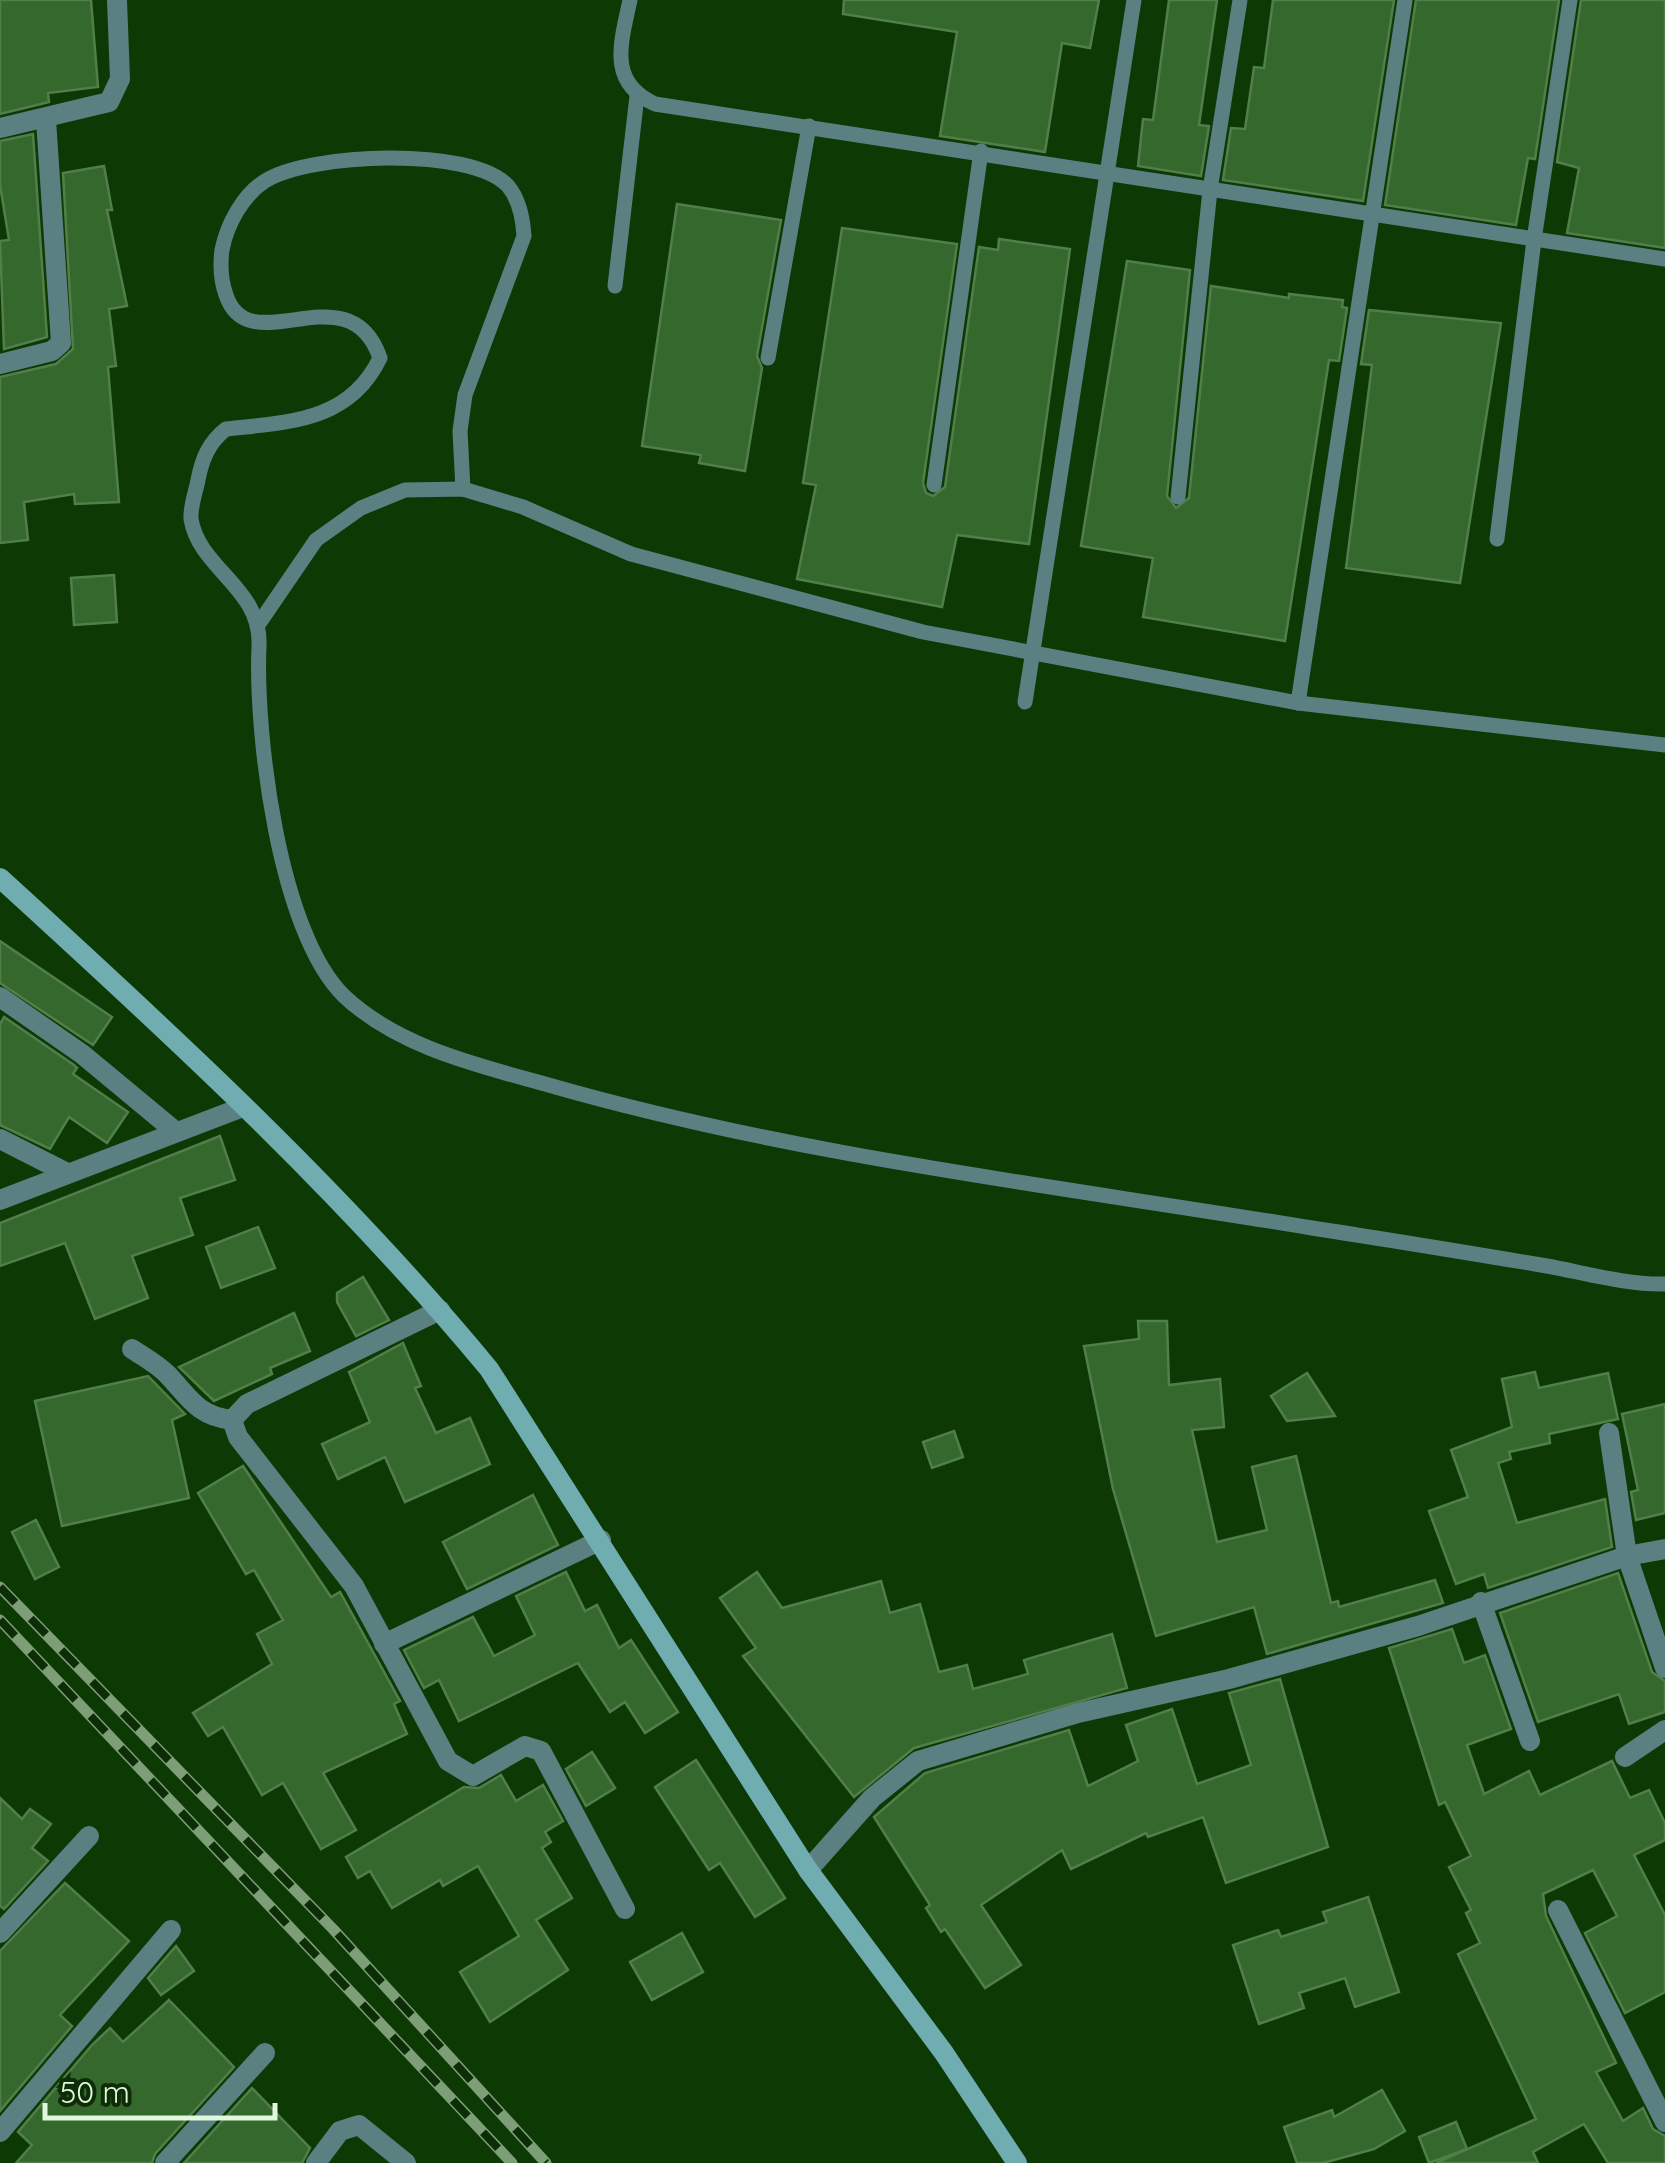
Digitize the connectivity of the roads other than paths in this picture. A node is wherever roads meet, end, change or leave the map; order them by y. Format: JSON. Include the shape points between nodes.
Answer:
{"nodes":[{"id":1,"x":117,"y":0,"type":"edge"},
{"id":2,"x":630,"y":0,"type":"edge"},
{"id":3,"x":1134,"y":0,"type":"edge"},
{"id":4,"x":1240,"y":0,"type":"edge"},
{"id":5,"x":1405,"y":0,"type":"edge"},
{"id":6,"x":1570,"y":0,"type":"edge"},
{"id":7,"x":637,"y":96,"type":"junction"},
{"id":8,"x":46,"y":120,"type":"junction"},
{"id":9,"x":809,"y":126,"type":"junction"},
{"id":10,"x":0,"y":128,"type":"edge"},
{"id":11,"x":981,"y":152,"type":"junction"},
{"id":12,"x":1109,"y":170,"type":"junction"},
{"id":13,"x":1210,"y":190,"type":"junction"},
{"id":14,"x":1370,"y":215,"type":"junction"},
{"id":15,"x":1534,"y":240,"type":"junction"},
{"id":16,"x":1665,"y":260,"type":"edge"},
{"id":17,"x":615,"y":286,"type":"dead end"},
{"id":18,"x":768,"y":358,"type":"dead end"},
{"id":19,"x":0,"y":364,"type":"edge"},
{"id":20,"x":934,"y":485,"type":"dead end"},
{"id":21,"x":463,"y":489,"type":"junction"},
{"id":22,"x":1178,"y":497,"type":"dead end"},
{"id":23,"x":1497,"y":539,"type":"dead end"},
{"id":24,"x":260,"y":622,"type":"junction"},
{"id":25,"x":1032,"y":652,"type":"junction"},
{"id":26,"x":1026,"y":702,"type":"dead end"},
{"id":27,"x":1298,"y":703,"type":"junction"},
{"id":28,"x":1665,"y":745,"type":"edge"},
{"id":29,"x":0,"y":878,"type":"edge"},
{"id":30,"x":0,"y":998,"type":"edge"},
{"id":31,"x":243,"y":1108,"type":"junction"},
{"id":32,"x":176,"y":1132,"type":"junction"},
{"id":33,"x":0,"y":1139,"type":"edge"},
{"id":34,"x":66,"y":1174,"type":"junction"},
{"id":35,"x":0,"y":1200,"type":"edge"},
{"id":36,"x":1665,"y":1284,"type":"edge"},
{"id":37,"x":440,"y":1310,"type":"junction"},
{"id":38,"x":132,"y":1349,"type":"dead end"},
{"id":39,"x":232,"y":1420,"type":"junction"},
{"id":40,"x":1608,"y":1433,"type":"dead end"},
{"id":41,"x":601,"y":1540,"type":"junction"},
{"id":42,"x":1665,"y":1550,"type":"edge"},
{"id":43,"x":1627,"y":1556,"type":"junction"},
{"id":44,"x":1480,"y":1602,"type":"junction"},
{"id":45,"x":384,"y":1644,"type":"junction"},
{"id":46,"x":1665,"y":1668,"type":"edge"},
{"id":47,"x":1665,"y":1730,"type":"edge"},
{"id":48,"x":1530,"y":1741,"type":"dead end"},
{"id":49,"x":1625,"y":1757,"type":"dead end"},
{"id":50,"x":89,"y":1836,"type":"dead end"},
{"id":51,"x":808,"y":1870,"type":"junction"},
{"id":52,"x":625,"y":1908,"type":"dead end"},
{"id":53,"x":1558,"y":1910,"type":"dead end"},
{"id":54,"x":171,"y":1930,"type":"dead end"},
{"id":55,"x":0,"y":1933,"type":"edge"},
{"id":56,"x":265,"y":2053,"type":"dead end"},
{"id":57,"x":1665,"y":2122,"type":"edge"},
{"id":58,"x":0,"y":2132,"type":"edge"},
{"id":59,"x":165,"y":2163,"type":"edge"},
{"id":60,"x":316,"y":2163,"type":"edge"},
{"id":61,"x":406,"y":2163,"type":"edge"},
{"id":62,"x":1016,"y":2163,"type":"edge"}],
"edges":[{"from":1,"to":8,"type":"street","via":[[116,92],[99,108]]},
{"from":2,"to":7,"type":"lane","via":[[620,74]]},
{"from":3,"to":12,"type":"lane"},
{"from":4,"to":13,"type":"lane"},
{"from":5,"to":14,"type":"lane"},
{"from":6,"to":15,"type":"lane"},
{"from":7,"to":9,"type":"lane"},
{"from":7,"to":17,"type":"lane"},
{"from":8,"to":10,"type":"street"},
{"from":8,"to":19,"type":"street","via":[[61,343]]},
{"from":9,"to":11,"type":"lane"},
{"from":9,"to":18,"type":"lane"},
{"from":11,"to":12,"type":"lane"},
{"from":11,"to":20,"type":"lane"},
{"from":12,"to":13,"type":"lane"},
{"from":12,"to":25,"type":"lane"},
{"from":13,"to":14,"type":"lane"},
{"from":13,"to":22,"type":"lane"},
{"from":14,"to":15,"type":"lane"},
{"from":14,"to":27,"type":"lane"},
{"from":15,"to":16,"type":"lane"},
{"from":15,"to":23,"type":"lane"},
{"from":21,"to":24,"type":"lane","via":[[405,490],[362,508],[316,540]]},
{"from":21,"to":24,"type":"lane","via":[[465,395],[524,236],[508,186],[475,168],[393,160],[323,162],[267,179],[249,194],[222,248],[230,307],[256,322],[316,315],[352,321],[367,331],[380,358],[351,400],[325,414],[226,429],[207,450],[191,518]]},
{"from":21,"to":25,"type":"lane","via":[[631,554],[922,632]]},
{"from":24,"to":36,"type":"lane","via":[[266,778],[301,926],[344,996],[432,1049],[598,1099],[948,1173]]},
{"from":25,"to":26,"type":"lane"},
{"from":25,"to":27,"type":"lane"},
{"from":27,"to":28,"type":"lane"},
{"from":29,"to":31,"type":"street"},
{"from":30,"to":32,"type":"street","via":[[82,1054]]},
{"from":31,"to":32,"type":"street"},
{"from":31,"to":37,"type":"street"},
{"from":32,"to":34,"type":"street"},
{"from":33,"to":34,"type":"street"},
{"from":34,"to":35,"type":"street"},
{"from":37,"to":39,"type":"street","via":[[247,1404]]},
{"from":37,"to":41,"type":"street","via":[[489,1369]]},
{"from":38,"to":39,"type":"street","via":[[164,1371],[196,1410]]},
{"from":39,"to":45,"type":"street","via":[[238,1437],[354,1586]]},
{"from":40,"to":43,"type":"street"},
{"from":41,"to":45,"type":"street"},
{"from":41,"to":51,"type":"street"},
{"from":42,"to":43,"type":"street"},
{"from":43,"to":44,"type":"street"},
{"from":43,"to":46,"type":"street"},
{"from":44,"to":48,"type":"street"},
{"from":44,"to":51,"type":"street","via":[[1361,1642],[918,1761],[872,1798]]},
{"from":45,"to":52,"type":"street","via":[[448,1762],[472,1776],[525,1746],[541,1751]]},
{"from":47,"to":49,"type":"street"},
{"from":50,"to":55,"type":"street"},
{"from":51,"to":62,"type":"street"},
{"from":53,"to":57,"type":"street"},
{"from":54,"to":58,"type":"street"},
{"from":56,"to":59,"type":"street"},
{"from":60,"to":61,"type":"street","via":[[340,2130],[358,2125]]}]}
